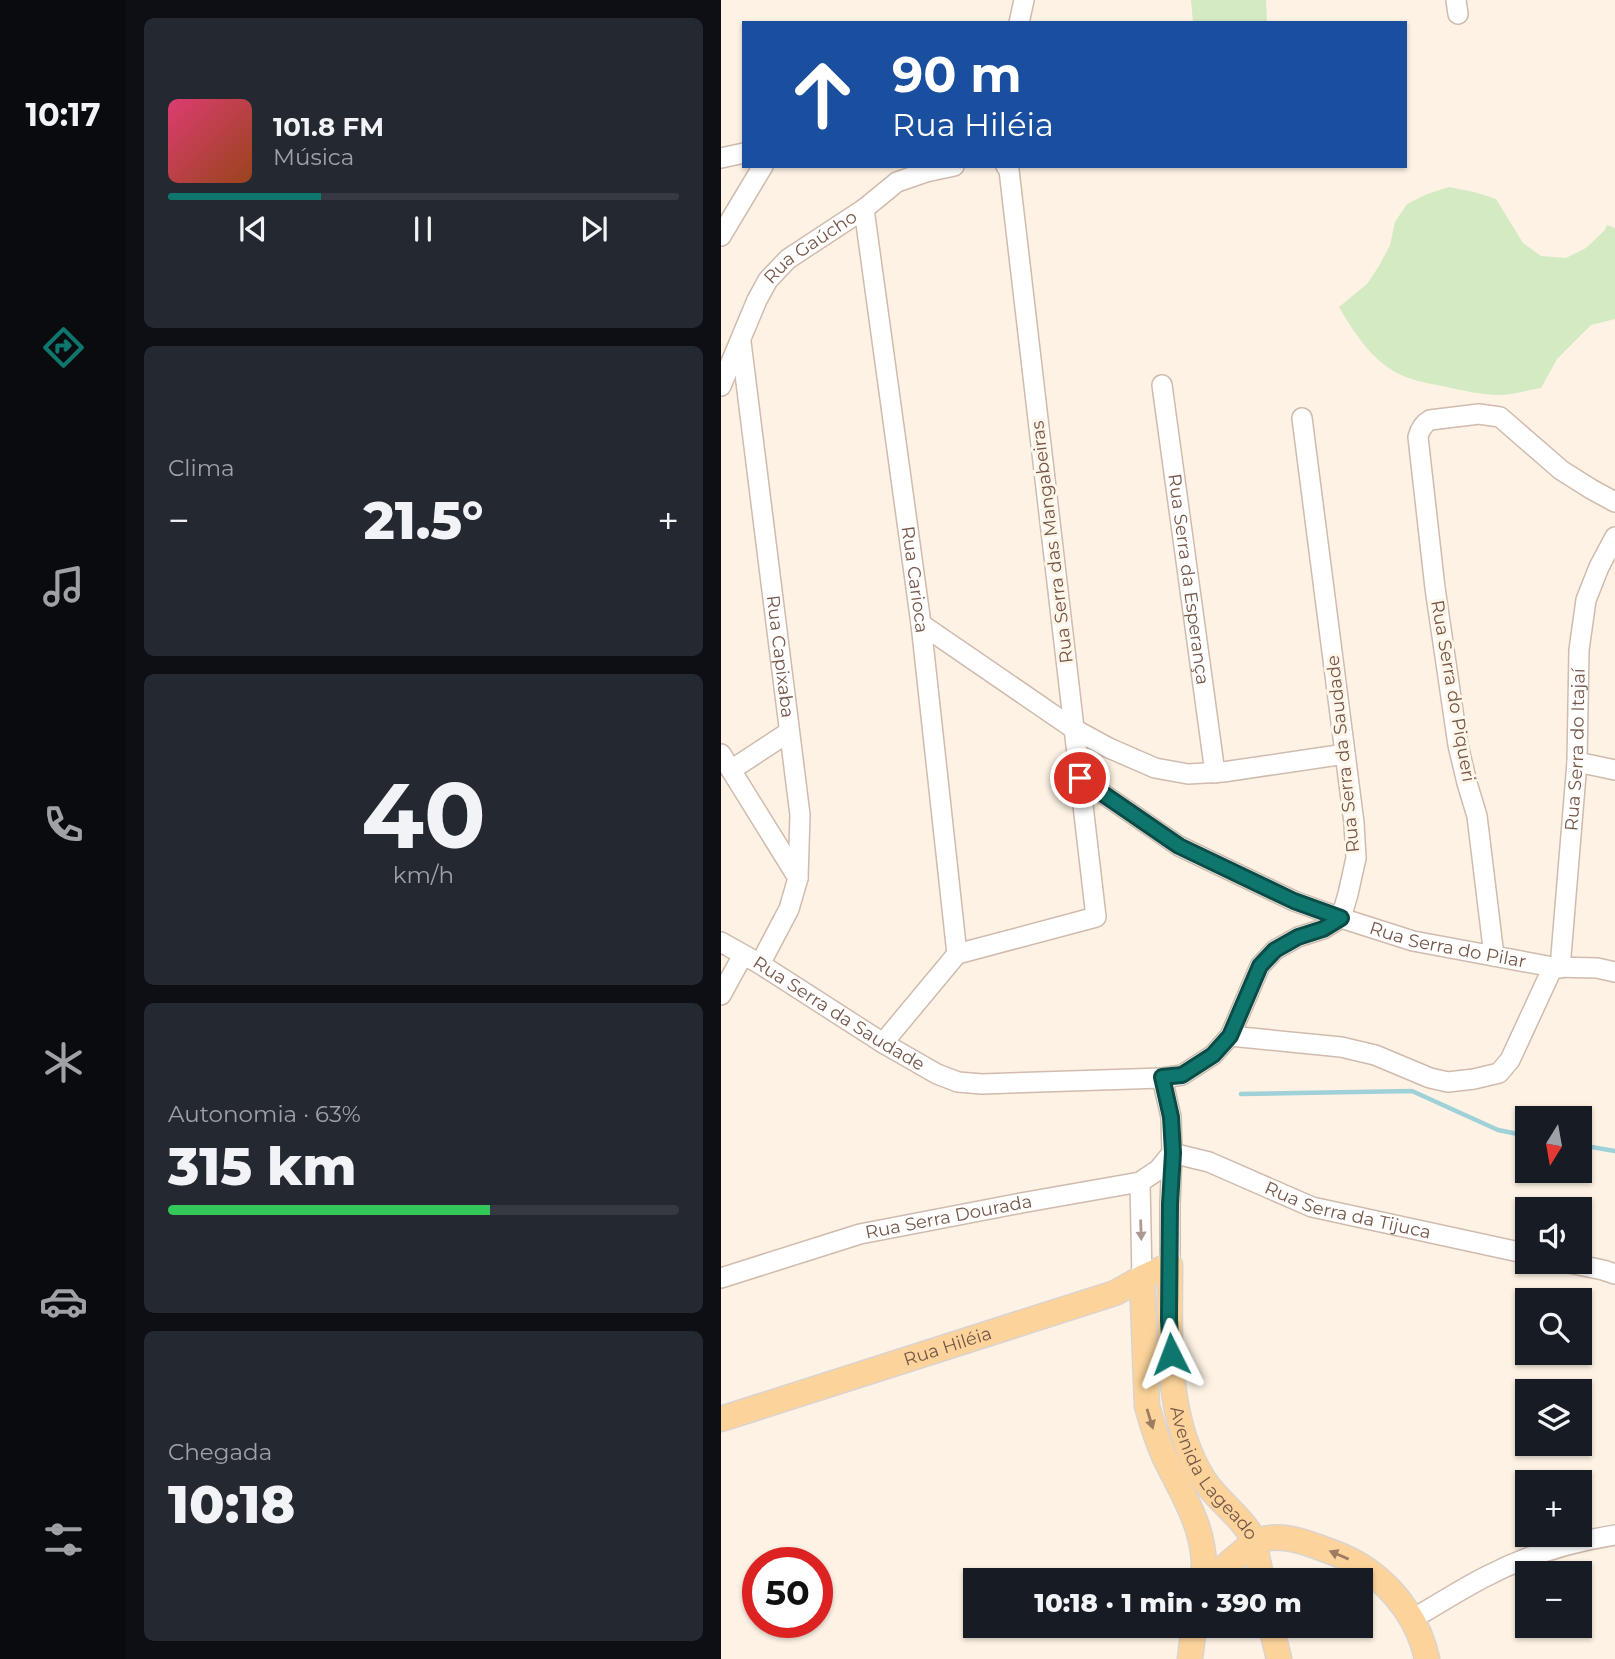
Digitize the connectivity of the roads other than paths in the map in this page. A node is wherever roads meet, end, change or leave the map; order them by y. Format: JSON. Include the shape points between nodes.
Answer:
{"nodes":[{"id":1,"x":1024,"y":0,"type":"edge"},
{"id":2,"x":1019,"y":21,"type":"edge"},
{"id":3,"x":742,"y":153,"type":"edge"},
{"id":4,"x":721,"y":158,"type":"edge"},
{"id":5,"x":762,"y":168,"type":"edge"},
{"id":6,"x":945,"y":168,"type":"edge"},
{"id":7,"x":1008,"y":168,"type":"edge"},
{"id":8,"x":864,"y":209,"type":"junction"},
{"id":9,"x":721,"y":236,"type":"edge"},
{"id":10,"x":741,"y":342,"type":"junction"},
{"id":11,"x":1162,"y":385,"type":"dead end"},
{"id":12,"x":721,"y":386,"type":"edge"},
{"id":13,"x":1302,"y":418,"type":"dead end"},
{"id":14,"x":1615,"y":502,"type":"edge"},
{"id":15,"x":1615,"y":537,"type":"edge"},
{"id":16,"x":921,"y":624,"type":"junction"},
{"id":17,"x":1074,"y":729,"type":"junction"},
{"id":18,"x":789,"y":732,"type":"junction"},
{"id":19,"x":1345,"y":754,"type":"junction"},
{"id":20,"x":726,"y":762,"type":"edge"},
{"id":21,"x":1577,"y":762,"type":"junction"},
{"id":22,"x":1615,"y":770,"type":"edge"},
{"id":23,"x":1215,"y":773,"type":"junction"},
{"id":24,"x":1080,"y":778,"type":"junction"},
{"id":25,"x":798,"y":878,"type":"junction"},
{"id":26,"x":1341,"y":918,"type":"junction"},
{"id":27,"x":721,"y":942,"type":"edge"},
{"id":28,"x":957,"y":954,"type":"junction"},
{"id":29,"x":1494,"y":956,"type":"junction"},
{"id":30,"x":752,"y":960,"type":"junction"},
{"id":31,"x":1557,"y":967,"type":"junction"},
{"id":32,"x":1615,"y":972,"type":"edge"},
{"id":33,"x":721,"y":995,"type":"edge"},
{"id":34,"x":1230,"y":1036,"type":"junction"},
{"id":35,"x":883,"y":1043,"type":"junction"},
{"id":36,"x":1162,"y":1077,"type":"junction"},
{"id":37,"x":1173,"y":1153,"type":"junction"},
{"id":38,"x":1140,"y":1182,"type":"junction"},
{"id":39,"x":1515,"y":1251,"type":"edge"},
{"id":40,"x":1170,"y":1265,"type":"junction"},
{"id":41,"x":1592,"y":1268,"type":"edge"},
{"id":42,"x":1615,"y":1274,"type":"edge"},
{"id":43,"x":721,"y":1278,"type":"edge"},
{"id":44,"x":1142,"y":1278,"type":"junction"},
{"id":45,"x":721,"y":1419,"type":"edge"},
{"id":46,"x":1615,"y":1535,"type":"edge"},
{"id":47,"x":1254,"y":1542,"type":"junction"},
{"id":48,"x":1204,"y":1568,"type":"edge"},
{"id":49,"x":1223,"y":1568,"type":"edge"},
{"id":50,"x":1259,"y":1568,"type":"edge"},
{"id":51,"x":1412,"y":1619,"type":"junction"},
{"id":52,"x":1193,"y":1638,"type":"edge"},
{"id":53,"x":1274,"y":1638,"type":"edge"},
{"id":54,"x":1190,"y":1659,"type":"edge"},
{"id":55,"x":1279,"y":1659,"type":"edge"},
{"id":56,"x":1427,"y":1659,"type":"edge"}],
"edges":[{"from":1,"to":2,"type":"street"},
{"from":3,"to":4,"type":"street"},
{"from":5,"to":9,"type":"street"},
{"from":6,"to":8,"type":"street","name":"Rua Gaúcho","via":[[897,182]]},
{"from":7,"to":17,"type":"street","name":"Rua Serra das Mangabeiras"},
{"from":8,"to":10,"type":"street","name":"Rua Gaúcho","via":[[788,259],[768,280]]},
{"from":8,"to":16,"type":"street","name":"Rua Carioca"},
{"from":10,"to":12,"type":"street","name":"Rua Gaúcho"},
{"from":10,"to":18,"type":"street","name":"Rua Capixaba"},
{"from":11,"to":23,"type":"street","name":"Rua Serra da Esperança"},
{"from":13,"to":19,"type":"street","name":"Rua Serra da Saudade"},
{"from":14,"to":29,"type":"street","name":"Rua Serra do Piqueri","via":[[1561,470],[1500,417],[1479,414],[1430,420],[1418,437],[1435,588],[1458,745],[1477,816]]},
{"from":15,"to":21,"type":"street","name":"Rua Serra do Itajaí","via":[[1586,600],[1579,650]]},
{"from":16,"to":17,"type":"street"},
{"from":16,"to":28,"type":"street","name":"Rua Carioca"},
{"from":17,"to":23,"type":"street","via":[[1155,768],[1188,775]]},
{"from":17,"to":24,"type":"street","name":"Rua Serra das Mangabeiras"},
{"from":18,"to":20,"type":"street"},
{"from":18,"to":25,"type":"street","name":"Rua Capixaba","via":[[800,815]]},
{"from":19,"to":23,"type":"street"},
{"from":19,"to":26,"type":"street","name":"Rua Serra da Saudade","via":[[1356,858]]},
{"from":20,"to":25,"type":"street"},
{"from":21,"to":22,"type":"street"},
{"from":21,"to":31,"type":"street","name":"Rua Serra do Itajaí"},
{"from":24,"to":26,"type":"street","name":"Rua Serra do Pilar","via":[[1179,846],[1294,901]]},
{"from":24,"to":28,"type":"street","name":"Rua Serra das Mangabeiras","via":[[1096,917]]},
{"from":25,"to":30,"type":"street","name":"Rua Capixaba","via":[[789,909]]},
{"from":26,"to":29,"type":"street","name":"Rua Serra do Pilar","via":[[1413,941]]},
{"from":26,"to":34,"type":"street","via":[[1298,937],[1267,958]]},
{"from":27,"to":30,"type":"street","name":"Rua Serra da Saudade"},
{"from":28,"to":35,"type":"street"},
{"from":29,"to":31,"type":"street","name":"Rua Serra do Pilar"},
{"from":30,"to":33,"type":"street","name":"Rua Capixaba"},
{"from":30,"to":35,"type":"street","name":"Rua Serra da Saudade"},
{"from":31,"to":32,"type":"street"},
{"from":31,"to":34,"type":"street","via":[[1510,1059],[1499,1073],[1474,1079],[1448,1082],[1430,1078],[1375,1055],[1341,1047]]},
{"from":34,"to":36,"type":"street","via":[[1213,1055],[1182,1075]]},
{"from":35,"to":36,"type":"street","name":"Rua Serra da Saudade","via":[[958,1082]]},
{"from":36,"to":37,"type":"street"},
{"from":37,"to":38,"type":"street","name":"Rua Serra Dourada"},
{"from":37,"to":39,"type":"street","name":"Rua Serra da Tijuca","via":[[1209,1162],[1312,1207]]},
{"from":37,"to":40,"type":"street","name":"Avenida Lageado"},
{"from":38,"to":43,"type":"street","name":"Rua Serra Dourada","via":[[860,1234]]},
{"from":38,"to":44,"type":"street","name":"Avenida Lageado","one_way":true},
{"from":40,"to":44,"type":"main road","name":"Rua Hiléia"},
{"from":40,"to":47,"type":"main road","name":"Avenida Lageado","via":[[1169,1320],[1178,1413],[1205,1481],[1245,1525]]},
{"from":41,"to":42,"type":"street"},
{"from":44,"to":45,"type":"main road","name":"Rua Hiléia","via":[[1115,1293]]},
{"from":44,"to":48,"type":"main road","name":"Avenida Lageado","one_way":true,"via":[[1147,1406],[1199,1529]]},
{"from":46,"to":51,"type":"street","via":[[1517,1562]]},
{"from":47,"to":49,"type":"main road"},
{"from":47,"to":50,"type":"main road","name":"Avenida Lageado"},
{"from":51,"to":47,"type":"main road","one_way":true,"via":[[1393,1592],[1342,1555],[1289,1538]]},
{"from":51,"to":56,"type":"main road"},
{"from":52,"to":54,"type":"main road"},
{"from":53,"to":55,"type":"main road"}]}
